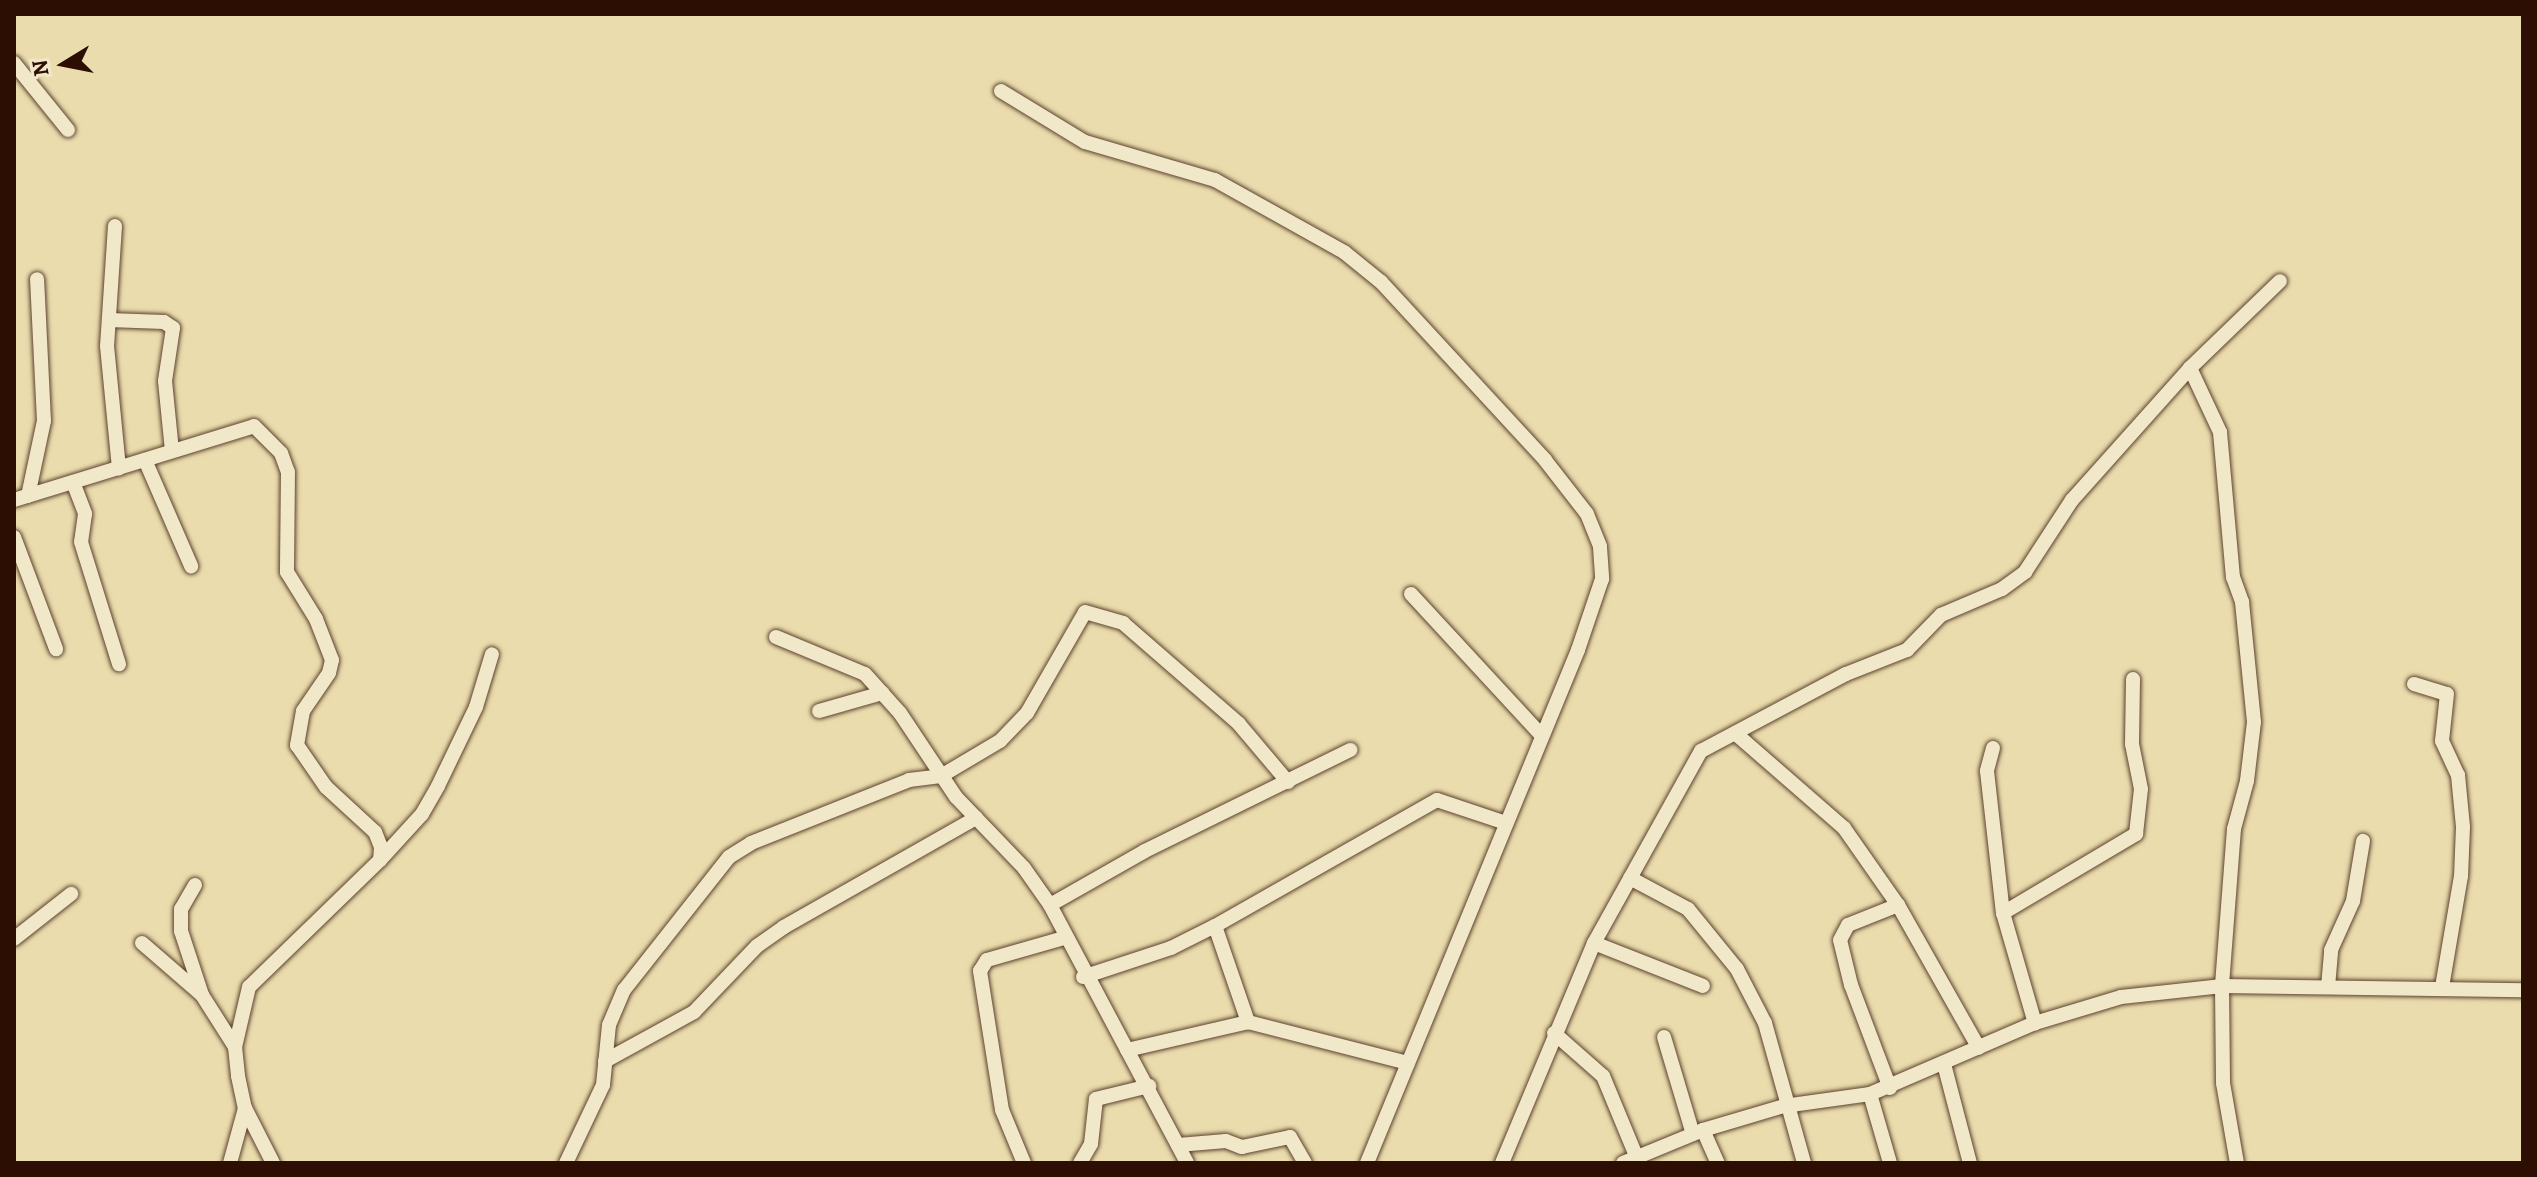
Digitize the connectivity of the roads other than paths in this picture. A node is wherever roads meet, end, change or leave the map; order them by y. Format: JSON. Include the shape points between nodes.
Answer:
{"nodes":[{"id":1,"x":14,"y":63,"type":"edge"},
{"id":2,"x":1001,"y":91,"type":"dead end"},
{"id":3,"x":68,"y":130,"type":"dead end"},
{"id":4,"x":115,"y":226,"type":"dead end"},
{"id":5,"x":37,"y":279,"type":"dead end"},
{"id":6,"x":2280,"y":281,"type":"dead end"},
{"id":7,"x":109,"y":320,"type":"junction"},
{"id":8,"x":2190,"y":368,"type":"junction"},
{"id":9,"x":172,"y":451,"type":"junction"},
{"id":10,"x":145,"y":460,"type":"junction"},
{"id":11,"x":119,"y":468,"type":"junction"},
{"id":12,"x":73,"y":482,"type":"junction"},
{"id":13,"x":21,"y":498,"type":"edge"},
{"id":14,"x":14,"y":537,"type":"edge"},
{"id":15,"x":191,"y":566,"type":"dead end"},
{"id":16,"x":1411,"y":594,"type":"dead end"},
{"id":17,"x":776,"y":637,"type":"dead end"},
{"id":18,"x":56,"y":649,"type":"dead end"},
{"id":19,"x":492,"y":654,"type":"dead end"},
{"id":20,"x":119,"y":664,"type":"dead end"},
{"id":21,"x":2133,"y":679,"type":"dead end"},
{"id":22,"x":2414,"y":684,"type":"dead end"},
{"id":23,"x":882,"y":693,"type":"junction"},
{"id":24,"x":819,"y":711,"type":"dead end"},
{"id":25,"x":1736,"y":734,"type":"junction"},
{"id":26,"x":1541,"y":735,"type":"junction"},
{"id":27,"x":1993,"y":748,"type":"dead end"},
{"id":28,"x":1350,"y":750,"type":"dead end"},
{"id":29,"x":941,"y":776,"type":"junction"},
{"id":30,"x":1288,"y":782,"type":"junction"},
{"id":31,"x":976,"y":818,"type":"junction"},
{"id":32,"x":1506,"y":823,"type":"junction"},
{"id":33,"x":2363,"y":841,"type":"dead end"},
{"id":34,"x":380,"y":860,"type":"junction"},
{"id":35,"x":1630,"y":878,"type":"junction"},
{"id":36,"x":195,"y":885,"type":"dead end"},
{"id":37,"x":71,"y":894,"type":"dead end"},
{"id":38,"x":1050,"y":905,"type":"junction"},
{"id":39,"x":1898,"y":905,"type":"junction"},
{"id":40,"x":2003,"y":913,"type":"junction"},
{"id":41,"x":1215,"y":926,"type":"junction"},
{"id":42,"x":1064,"y":938,"type":"junction"},
{"id":43,"x":14,"y":939,"type":"edge"},
{"id":44,"x":142,"y":943,"type":"dead end"},
{"id":45,"x":1594,"y":943,"type":"junction"},
{"id":46,"x":1083,"y":977,"type":"junction"},
{"id":47,"x":1703,"y":986,"type":"dead end"},
{"id":48,"x":2222,"y":986,"type":"junction"},
{"id":49,"x":2328,"y":987,"type":"junction"},
{"id":50,"x":2442,"y":987,"type":"junction"},
{"id":51,"x":2523,"y":990,"type":"edge"},
{"id":52,"x":202,"y":995,"type":"junction"},
{"id":53,"x":1248,"y":1022,"type":"junction"},
{"id":54,"x":2035,"y":1023,"type":"junction"},
{"id":55,"x":1554,"y":1033,"type":"junction"},
{"id":56,"x":1664,"y":1037,"type":"dead end"},
{"id":57,"x":235,"y":1047,"type":"junction"},
{"id":58,"x":1979,"y":1048,"type":"junction"},
{"id":59,"x":1127,"y":1050,"type":"junction"},
{"id":60,"x":605,"y":1061,"type":"junction"},
{"id":61,"x":1408,"y":1063,"type":"junction"},
{"id":62,"x":1944,"y":1064,"type":"junction"},
{"id":63,"x":1149,"y":1086,"type":"junction"},
{"id":64,"x":1890,"y":1088,"type":"junction"},
{"id":65,"x":1870,"y":1094,"type":"junction"},
{"id":66,"x":1784,"y":1106,"type":"junction"},
{"id":67,"x":245,"y":1108,"type":"junction"},
{"id":68,"x":1698,"y":1132,"type":"junction"},
{"id":69,"x":1178,"y":1145,"type":"junction"},
{"id":70,"x":1630,"y":1160,"type":"edge"},
{"id":71,"x":1182,"y":1162,"type":"edge"},
{"id":72,"x":230,"y":1163,"type":"edge"},
{"id":73,"x":273,"y":1163,"type":"edge"},
{"id":74,"x":566,"y":1163,"type":"edge"},
{"id":75,"x":1024,"y":1163,"type":"edge"},
{"id":76,"x":1080,"y":1163,"type":"edge"},
{"id":77,"x":1305,"y":1163,"type":"edge"},
{"id":78,"x":1367,"y":1163,"type":"edge"},
{"id":79,"x":1502,"y":1163,"type":"edge"},
{"id":80,"x":1718,"y":1163,"type":"edge"},
{"id":81,"x":1804,"y":1163,"type":"edge"},
{"id":82,"x":1890,"y":1163,"type":"edge"},
{"id":83,"x":1970,"y":1163,"type":"edge"},
{"id":84,"x":2237,"y":1163,"type":"edge"}],
"edges":[{"from":1,"to":3,"type":"street"},
{"from":2,"to":26,"type":"street","via":[[1085,142],[1215,180],[1344,252],[1381,282],[1545,460],[1587,514],[1600,547],[1602,579]]},
{"from":4,"to":7,"type":"street"},
{"from":5,"to":13,"type":"street","via":[[44,421]]},
{"from":6,"to":8,"type":"street"},
{"from":7,"to":9,"type":"street","via":[[164,322],[173,328],[165,381]]},
{"from":7,"to":11,"type":"street"},
{"from":8,"to":25,"type":"street","via":[[2072,500],[2025,572],[2002,589],[1941,615],[1907,650],[1846,674]]},
{"from":8,"to":48,"type":"street","via":[[2220,432],[2254,722],[2234,829]]},
{"from":9,"to":10,"type":"street"},
{"from":9,"to":34,"type":"street","via":[[254,426],[266,434],[288,472],[287,572],[327,641],[329,673],[303,711],[297,745],[326,787],[375,832]]},
{"from":10,"to":11,"type":"street"},
{"from":10,"to":15,"type":"street"},
{"from":11,"to":12,"type":"street"},
{"from":12,"to":13,"type":"street"},
{"from":12,"to":20,"type":"street","via":[[85,514],[81,542]]},
{"from":14,"to":18,"type":"street"},
{"from":16,"to":26,"type":"street"},
{"from":17,"to":23,"type":"street","via":[[855,667]]},
{"from":19,"to":34,"type":"street","via":[[476,707],[438,786],[422,814]]},
{"from":21,"to":40,"type":"street","via":[[2132,744],[2141,789],[2136,834]]},
{"from":22,"to":50,"type":"street","via":[[2447,694],[2442,741],[2458,775],[2461,876]]},
{"from":23,"to":24,"type":"street"},
{"from":23,"to":29,"type":"street"},
{"from":25,"to":35,"type":"street","via":[[1701,751]]},
{"from":25,"to":39,"type":"street","via":[[1844,828]]},
{"from":26,"to":32,"type":"street"},
{"from":27,"to":40,"type":"street","via":[[1987,771]]},
{"from":28,"to":30,"type":"street"},
{"from":29,"to":30,"type":"street","via":[[1000,741],[1027,713],[1085,612],[1093,610],[1123,623],[1239,724]]},
{"from":29,"to":31,"type":"street"},
{"from":29,"to":60,"type":"street","via":[[909,780],[751,843],[729,857],[624,990],[609,1025]]},
{"from":30,"to":38,"type":"street","via":[[1145,851]]},
{"from":31,"to":38,"type":"street","via":[[1024,868]]},
{"from":31,"to":60,"type":"street","via":[[784,927],[757,946],[694,1012]]},
{"from":32,"to":41,"type":"street","via":[[1437,800]]},
{"from":32,"to":61,"type":"street"},
{"from":33,"to":49,"type":"street","via":[[2353,901],[2331,950]]},
{"from":34,"to":57,"type":"street","via":[[249,987]]},
{"from":35,"to":45,"type":"street"},
{"from":35,"to":66,"type":"street","via":[[1688,909],[1737,969],[1765,1023]]},
{"from":36,"to":52,"type":"street","via":[[181,909],[181,931]]},
{"from":37,"to":43,"type":"street"},
{"from":38,"to":42,"type":"street"},
{"from":39,"to":58,"type":"street"},
{"from":39,"to":64,"type":"street","via":[[1848,925],[1840,940]]},
{"from":40,"to":54,"type":"street"},
{"from":41,"to":46,"type":"street","via":[[1171,948]]},
{"from":41,"to":53,"type":"street"},
{"from":42,"to":46,"type":"street"},
{"from":42,"to":75,"type":"street","via":[[987,960],[980,971],[1002,1110]]},
{"from":44,"to":52,"type":"street"},
{"from":45,"to":47,"type":"street"},
{"from":45,"to":55,"type":"street"},
{"from":46,"to":59,"type":"street"},
{"from":48,"to":49,"type":"street"},
{"from":48,"to":54,"type":"street","via":[[2121,997]]},
{"from":48,"to":84,"type":"street","via":[[2223,1083]]},
{"from":49,"to":50,"type":"street"},
{"from":50,"to":51,"type":"street"},
{"from":52,"to":57,"type":"street"},
{"from":53,"to":59,"type":"street"},
{"from":53,"to":61,"type":"street"},
{"from":54,"to":58,"type":"street"},
{"from":55,"to":70,"type":"street","via":[[1603,1076]]},
{"from":55,"to":79,"type":"street"},
{"from":56,"to":68,"type":"street"},
{"from":57,"to":67,"type":"street"},
{"from":58,"to":62,"type":"street"},
{"from":59,"to":63,"type":"street"},
{"from":60,"to":74,"type":"street","via":[[588,1124]]},
{"from":61,"to":78,"type":"street"},
{"from":62,"to":64,"type":"street"},
{"from":62,"to":83,"type":"street"},
{"from":63,"to":69,"type":"street"},
{"from":63,"to":76,"type":"street","via":[[1096,1099],[1091,1144]]},
{"from":64,"to":65,"type":"street"},
{"from":65,"to":66,"type":"street"},
{"from":65,"to":82,"type":"street"},
{"from":66,"to":68,"type":"street"},
{"from":66,"to":81,"type":"street"},
{"from":67,"to":72,"type":"street"},
{"from":67,"to":73,"type":"street"},
{"from":68,"to":70,"type":"street"},
{"from":68,"to":80,"type":"street"},
{"from":69,"to":71,"type":"street"},
{"from":69,"to":77,"type":"street","via":[[1226,1141],[1242,1147],[1290,1137]]}]}
